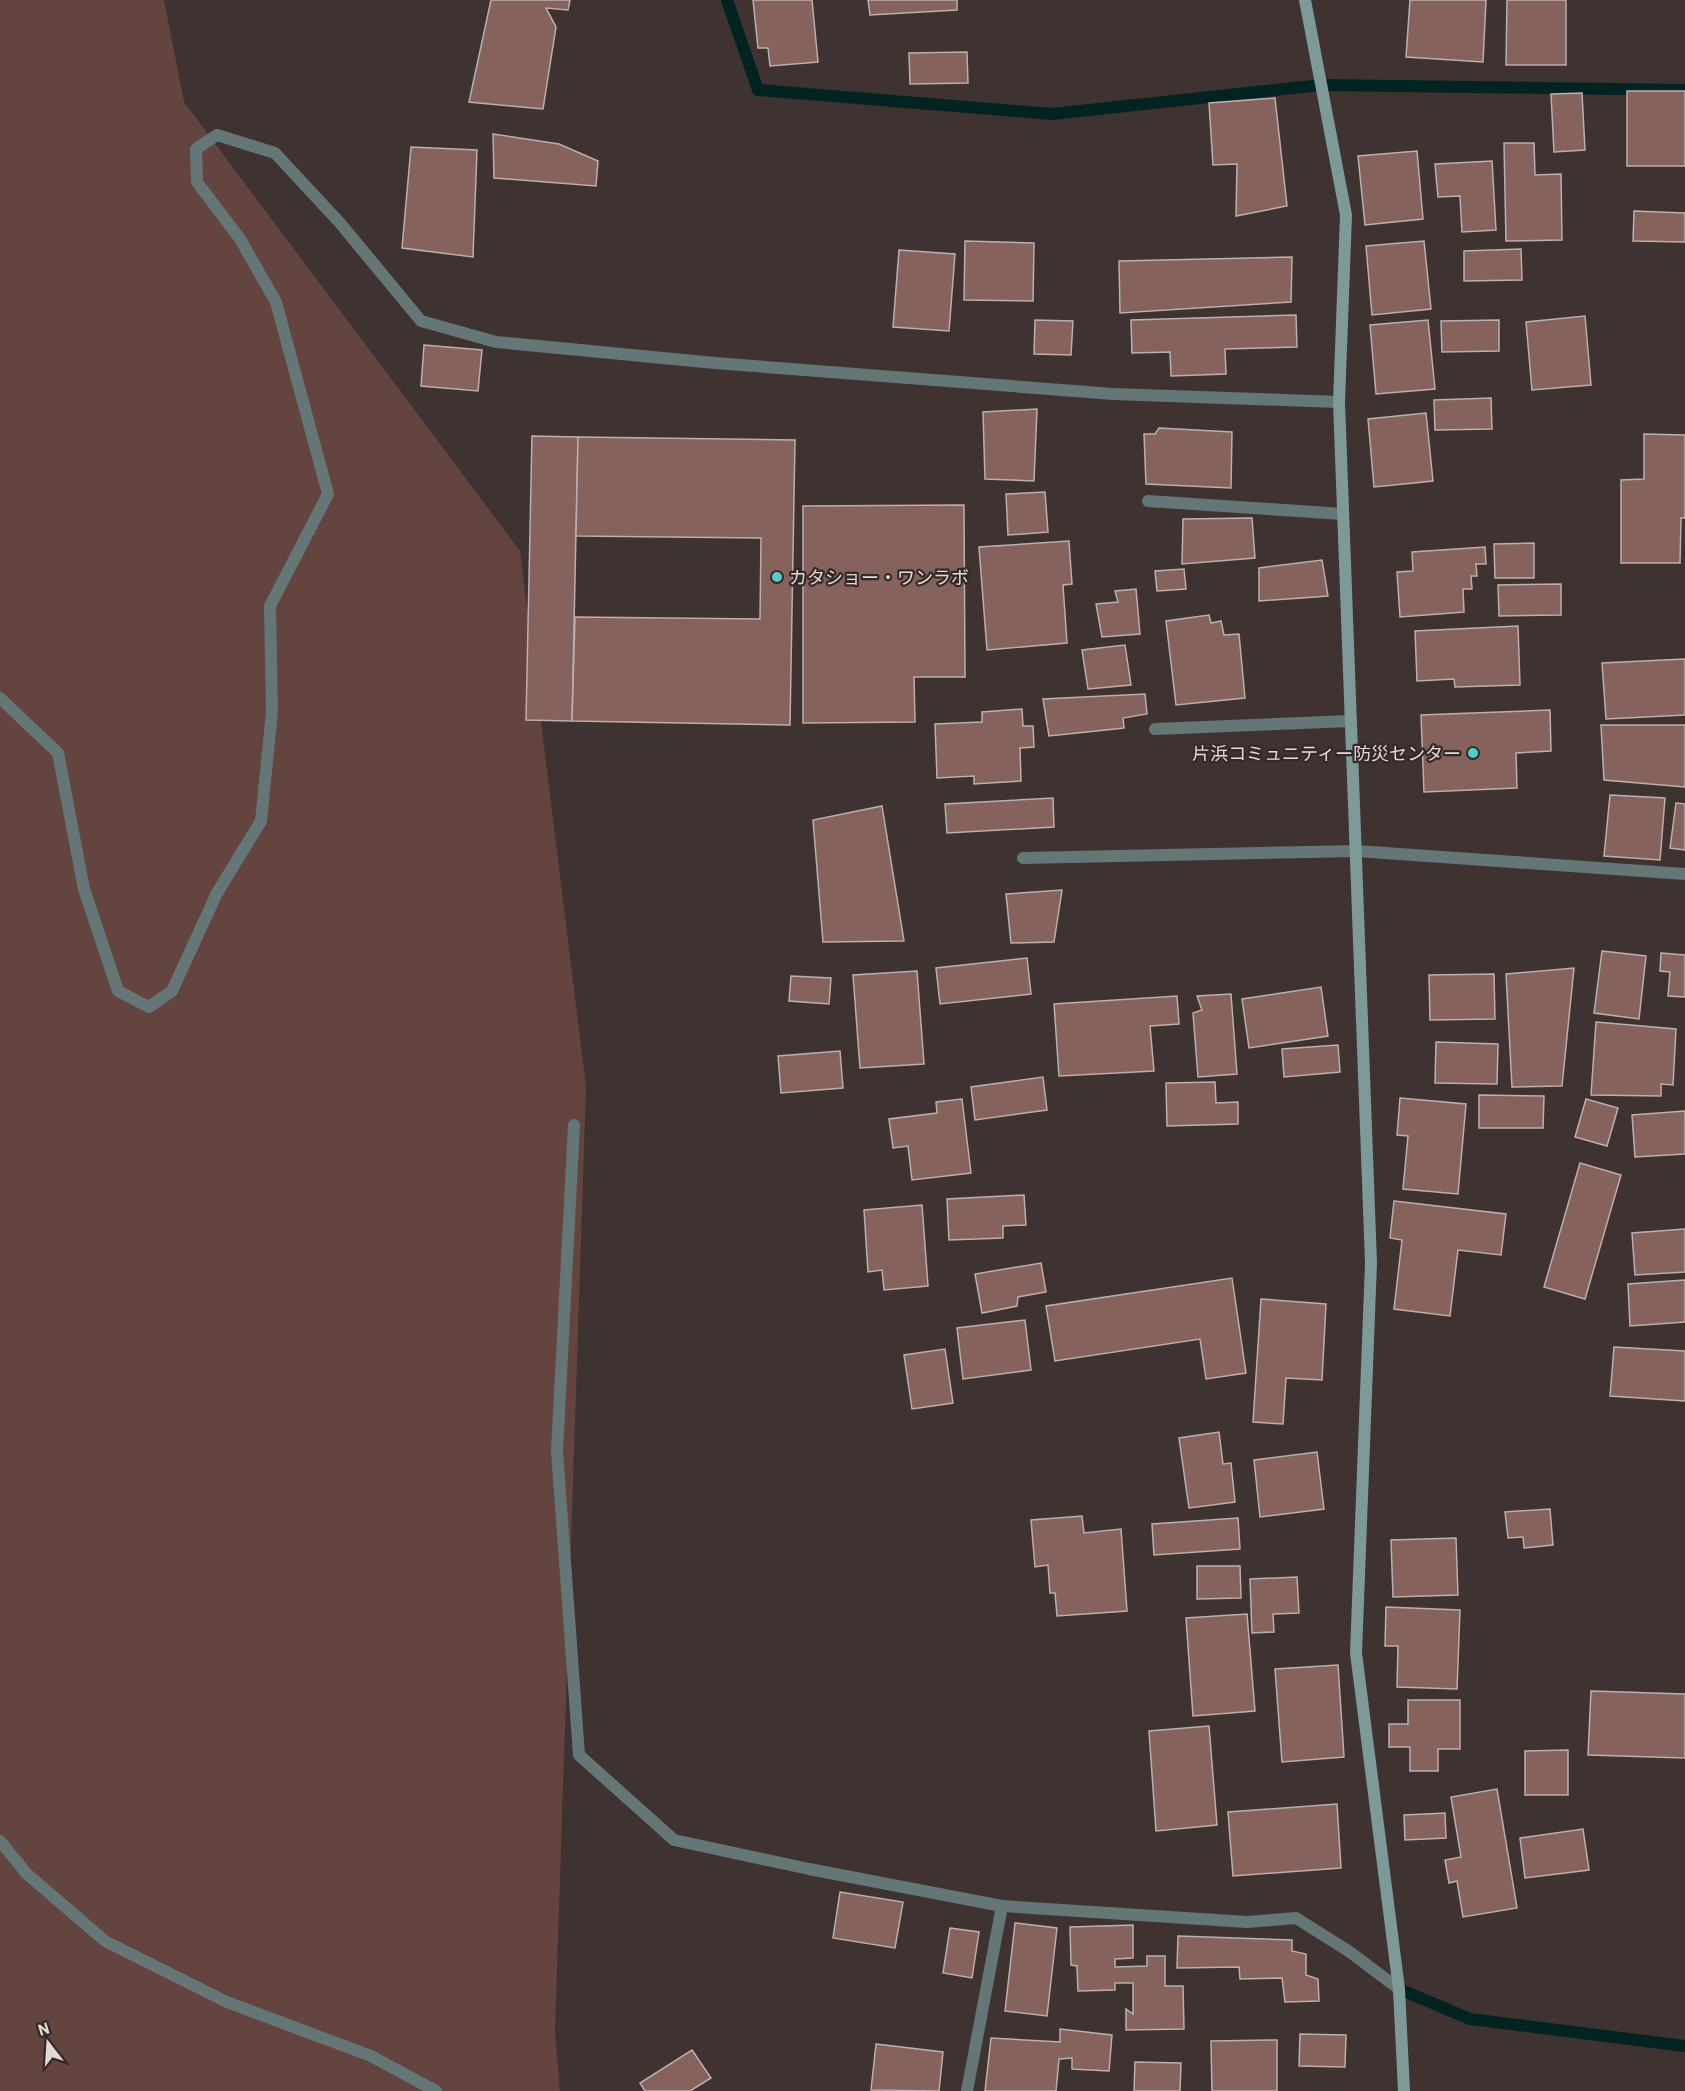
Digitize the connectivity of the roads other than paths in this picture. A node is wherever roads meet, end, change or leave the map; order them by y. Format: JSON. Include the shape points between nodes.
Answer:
{"nodes":[{"id":1,"x":1305,"y":0,"type":"edge"},
{"id":2,"x":1340,"y":402,"type":"junction"},
{"id":3,"x":1148,"y":501,"type":"dead end"},
{"id":4,"x":1343,"y":514,"type":"junction"},
{"id":5,"x":0,"y":698,"type":"edge"},
{"id":6,"x":1351,"y":721,"type":"junction"},
{"id":7,"x":1155,"y":729,"type":"dead end"},
{"id":8,"x":1356,"y":851,"type":"junction"},
{"id":9,"x":1023,"y":858,"type":"dead end"},
{"id":10,"x":1685,"y":874,"type":"edge"},
{"id":11,"x":574,"y":1125,"type":"dead end"},
{"id":12,"x":0,"y":1841,"type":"edge"},
{"id":13,"x":1002,"y":1906,"type":"junction"},
{"id":14,"x":1399,"y":1989,"type":"junction"},
{"id":15,"x":436,"y":2091,"type":"edge"},
{"id":16,"x":967,"y":2091,"type":"edge"},
{"id":17,"x":1404,"y":2091,"type":"edge"}],
"edges":[{"from":1,"to":2,"type":"street","via":[[1346,215]]},
{"from":2,"to":4,"type":"street"},
{"from":2,"to":5,"type":"street","via":[[1113,394],[496,342],[421,321],[340,223],[275,153],[217,135],[196,150],[197,182],[240,239],[276,302],[328,494],[270,606],[272,712],[261,821],[217,893],[172,991],[149,1007],[118,991],[84,889],[58,753]]},
{"from":3,"to":4,"type":"street"},
{"from":4,"to":6,"type":"street"},
{"from":6,"to":7,"type":"street"},
{"from":6,"to":8,"type":"street"},
{"from":8,"to":9,"type":"street"},
{"from":8,"to":10,"type":"street"},
{"from":8,"to":14,"type":"street","via":[[1371,1263],[1356,1653]]},
{"from":11,"to":13,"type":"street","via":[[557,1451],[579,1755],[674,1840]]},
{"from":12,"to":15,"type":"street","via":[[27,1874],[105,1941],[227,2002],[371,2056]]},
{"from":13,"to":14,"type":"street","via":[[1247,1922],[1296,1918]]},
{"from":13,"to":16,"type":"street"},
{"from":14,"to":17,"type":"street"}]}
